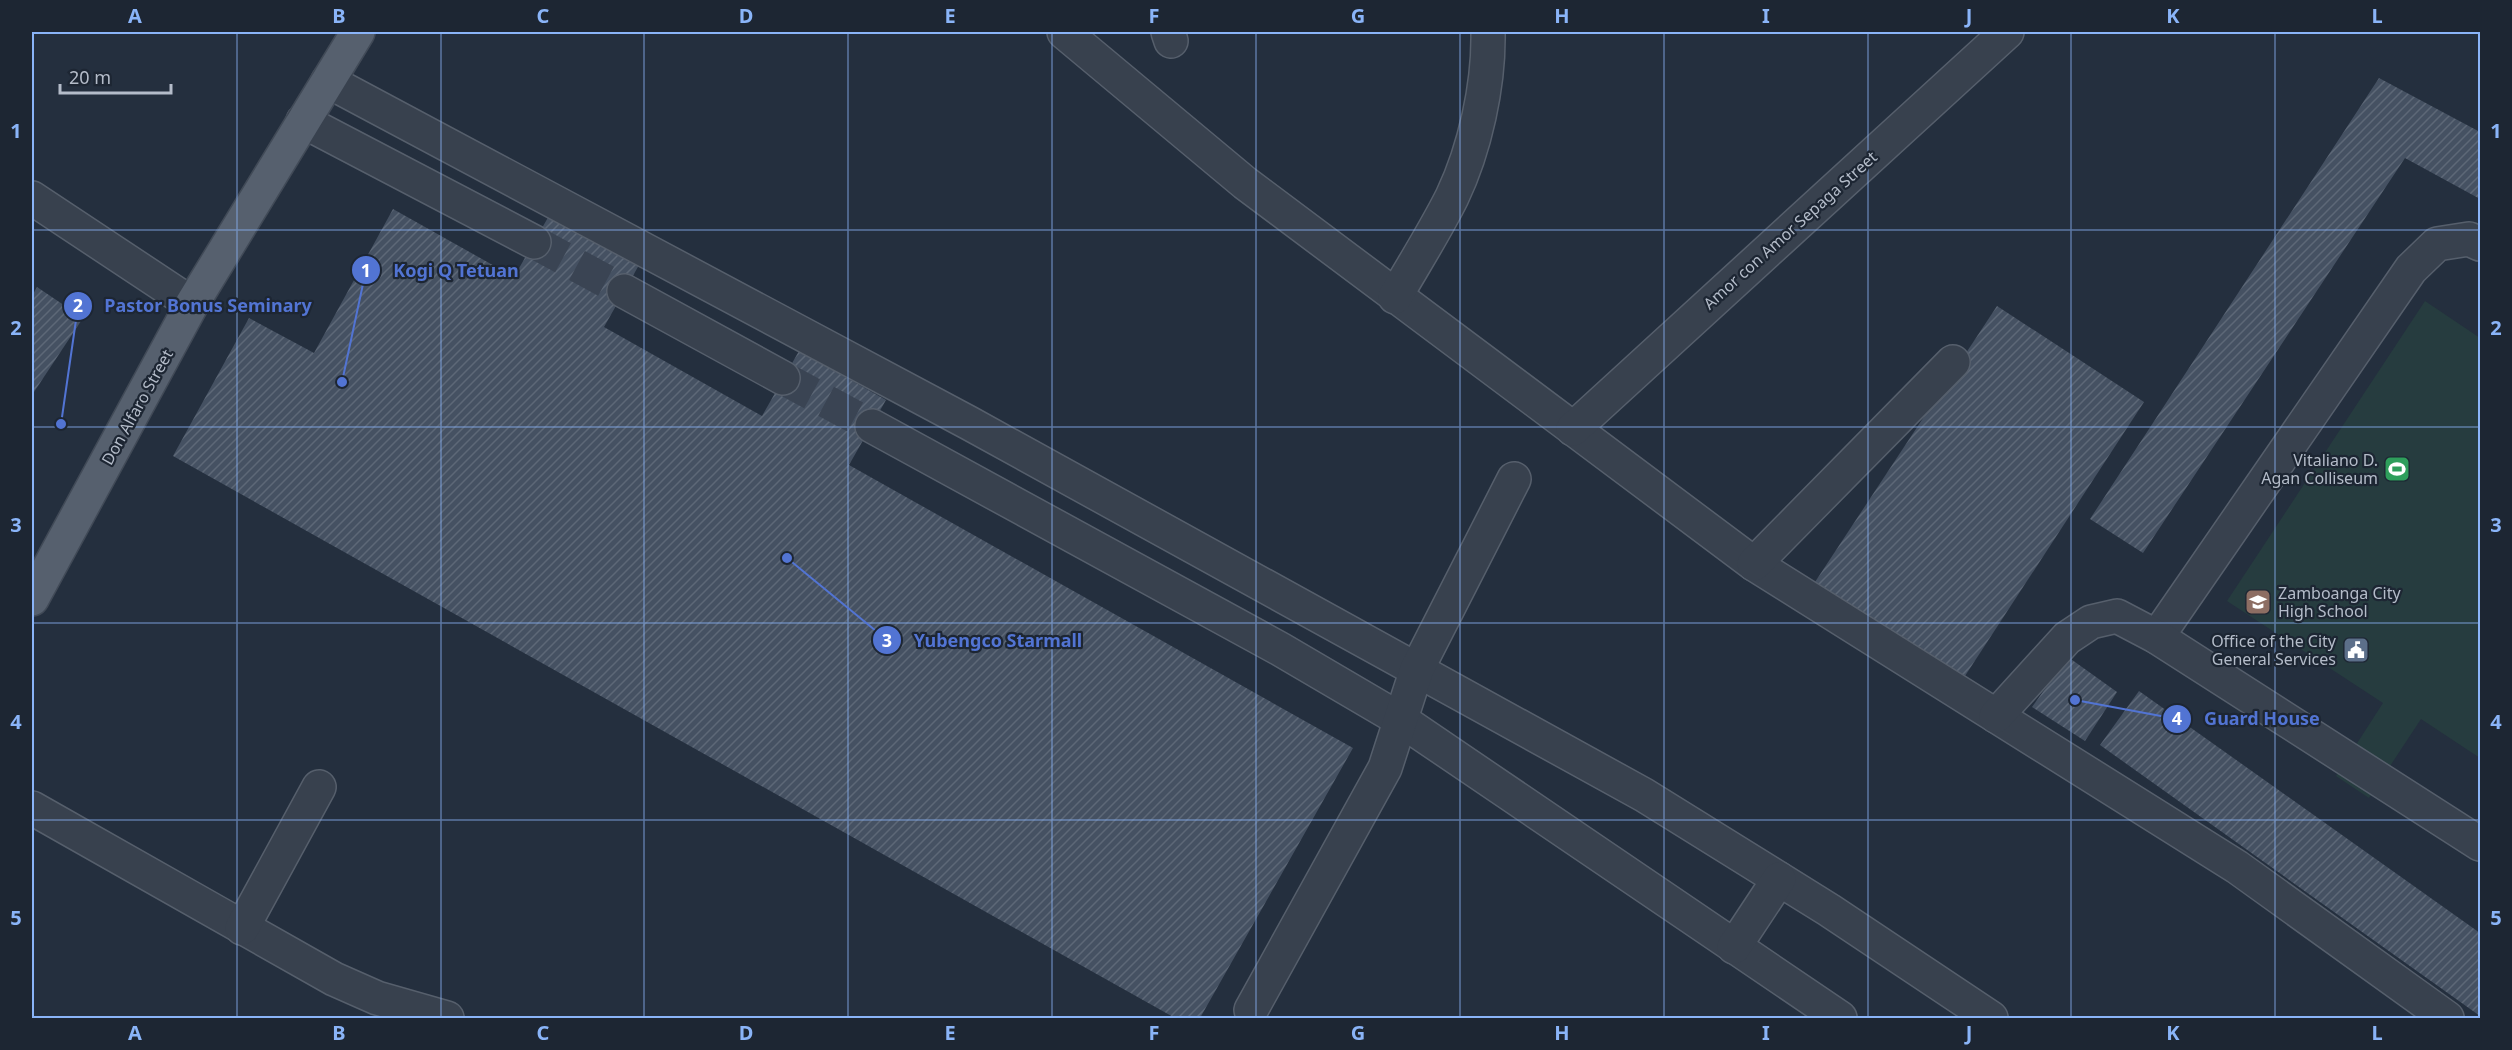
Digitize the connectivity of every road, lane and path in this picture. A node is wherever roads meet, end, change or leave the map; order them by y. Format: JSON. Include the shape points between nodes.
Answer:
{"nodes":[{"id":1,"x":358,"y":32,"type":"edge"},
{"id":2,"x":1064,"y":32,"type":"edge"},
{"id":3,"x":1488,"y":32,"type":"edge"},
{"id":4,"x":2007,"y":32,"type":"edge"},
{"id":5,"x":328,"y":81,"type":"junction"},
{"id":6,"x":303,"y":121,"type":"junction"},
{"id":7,"x":32,"y":198,"type":"edge"},
{"id":8,"x":534,"y":242,"type":"tunnel mouth"},
{"id":9,"x":2481,"y":244,"type":"edge"},
{"id":10,"x":624,"y":291,"type":"tunnel mouth"},
{"id":11,"x":1395,"y":297,"type":"junction"},
{"id":12,"x":192,"y":304,"type":"junction"},
{"id":13,"x":1953,"y":362,"type":"dead end"},
{"id":14,"x":783,"y":378,"type":"tunnel mouth"},
{"id":15,"x":872,"y":426,"type":"tunnel mouth"},
{"id":16,"x":1573,"y":429,"type":"junction"},
{"id":17,"x":1514,"y":479,"type":"dead end"},
{"id":18,"x":1754,"y":564,"type":"junction"},
{"id":19,"x":32,"y":599,"type":"edge"},
{"id":20,"x":2157,"y":637,"type":"junction"},
{"id":21,"x":1417,"y":669,"type":"junction"},
{"id":22,"x":1996,"y":716,"type":"junction"},
{"id":23,"x":1401,"y":720,"type":"junction"},
{"id":24,"x":319,"y":787,"type":"dead end"},
{"id":25,"x":32,"y":808,"type":"edge"},
{"id":26,"x":2481,"y":844,"type":"edge"},
{"id":27,"x":1779,"y":879,"type":"junction"},
{"id":28,"x":242,"y":928,"type":"junction"},
{"id":29,"x":1734,"y":946,"type":"junction"},
{"id":30,"x":373,"y":1008,"type":"edge"},
{"id":31,"x":1251,"y":1011,"type":"dead end"},
{"id":32,"x":447,"y":1018,"type":"edge"},
{"id":33,"x":1840,"y":1018,"type":"edge"},
{"id":34,"x":1992,"y":1018,"type":"edge"},
{"id":35,"x":2447,"y":1018,"type":"edge"}],
"edges":[{"from":1,"to":5,"type":"main road","name":"Don Alfaro Street"},
{"from":2,"to":11,"type":"street","via":[[1245,183]]},
{"from":3,"to":11,"type":"street","via":[[1476,130],[1452,196]]},
{"from":4,"to":16,"type":"street","name":"Amor con Amor Sepaga Street"},
{"from":5,"to":6,"type":"main road","name":"Don Alfaro Street"},
{"from":5,"to":21,"type":"street","via":[[969,423]]},
{"from":6,"to":8,"type":"street"},
{"from":6,"to":12,"type":"main road","name":"Don Alfaro Street"},
{"from":7,"to":12,"type":"street"},
{"from":9,"to":20,"type":"street","via":[[2469,238],[2437,244],[2411,269]]},
{"from":10,"to":14,"type":"street"},
{"from":11,"to":16,"type":"street"},
{"from":12,"to":19,"type":"main road","name":"Don Alfaro Street"},
{"from":13,"to":18,"type":"street"},
{"from":15,"to":23,"type":"street","via":[[1269,643]]},
{"from":16,"to":18,"type":"street"},
{"from":17,"to":21,"type":"street"},
{"from":18,"to":22,"type":"street"},
{"from":20,"to":22,"type":"street","via":[[2116,616],[2091,622],[2067,638]]},
{"from":20,"to":26,"type":"street"},
{"from":21,"to":23,"type":"street"},
{"from":21,"to":27,"type":"street","via":[[1644,795]]},
{"from":22,"to":35,"type":"street","via":[[2237,867]]},
{"from":23,"to":29,"type":"street"},
{"from":23,"to":31,"type":"street","via":[[1385,768]]},
{"from":24,"to":28,"type":"street"},
{"from":25,"to":28,"type":"street"},
{"from":27,"to":29,"type":"street"},
{"from":27,"to":34,"type":"street"},
{"from":28,"to":30,"type":"street","via":[[334,979]]},
{"from":29,"to":33,"type":"street"},
{"from":30,"to":32,"type":"street"}]}
